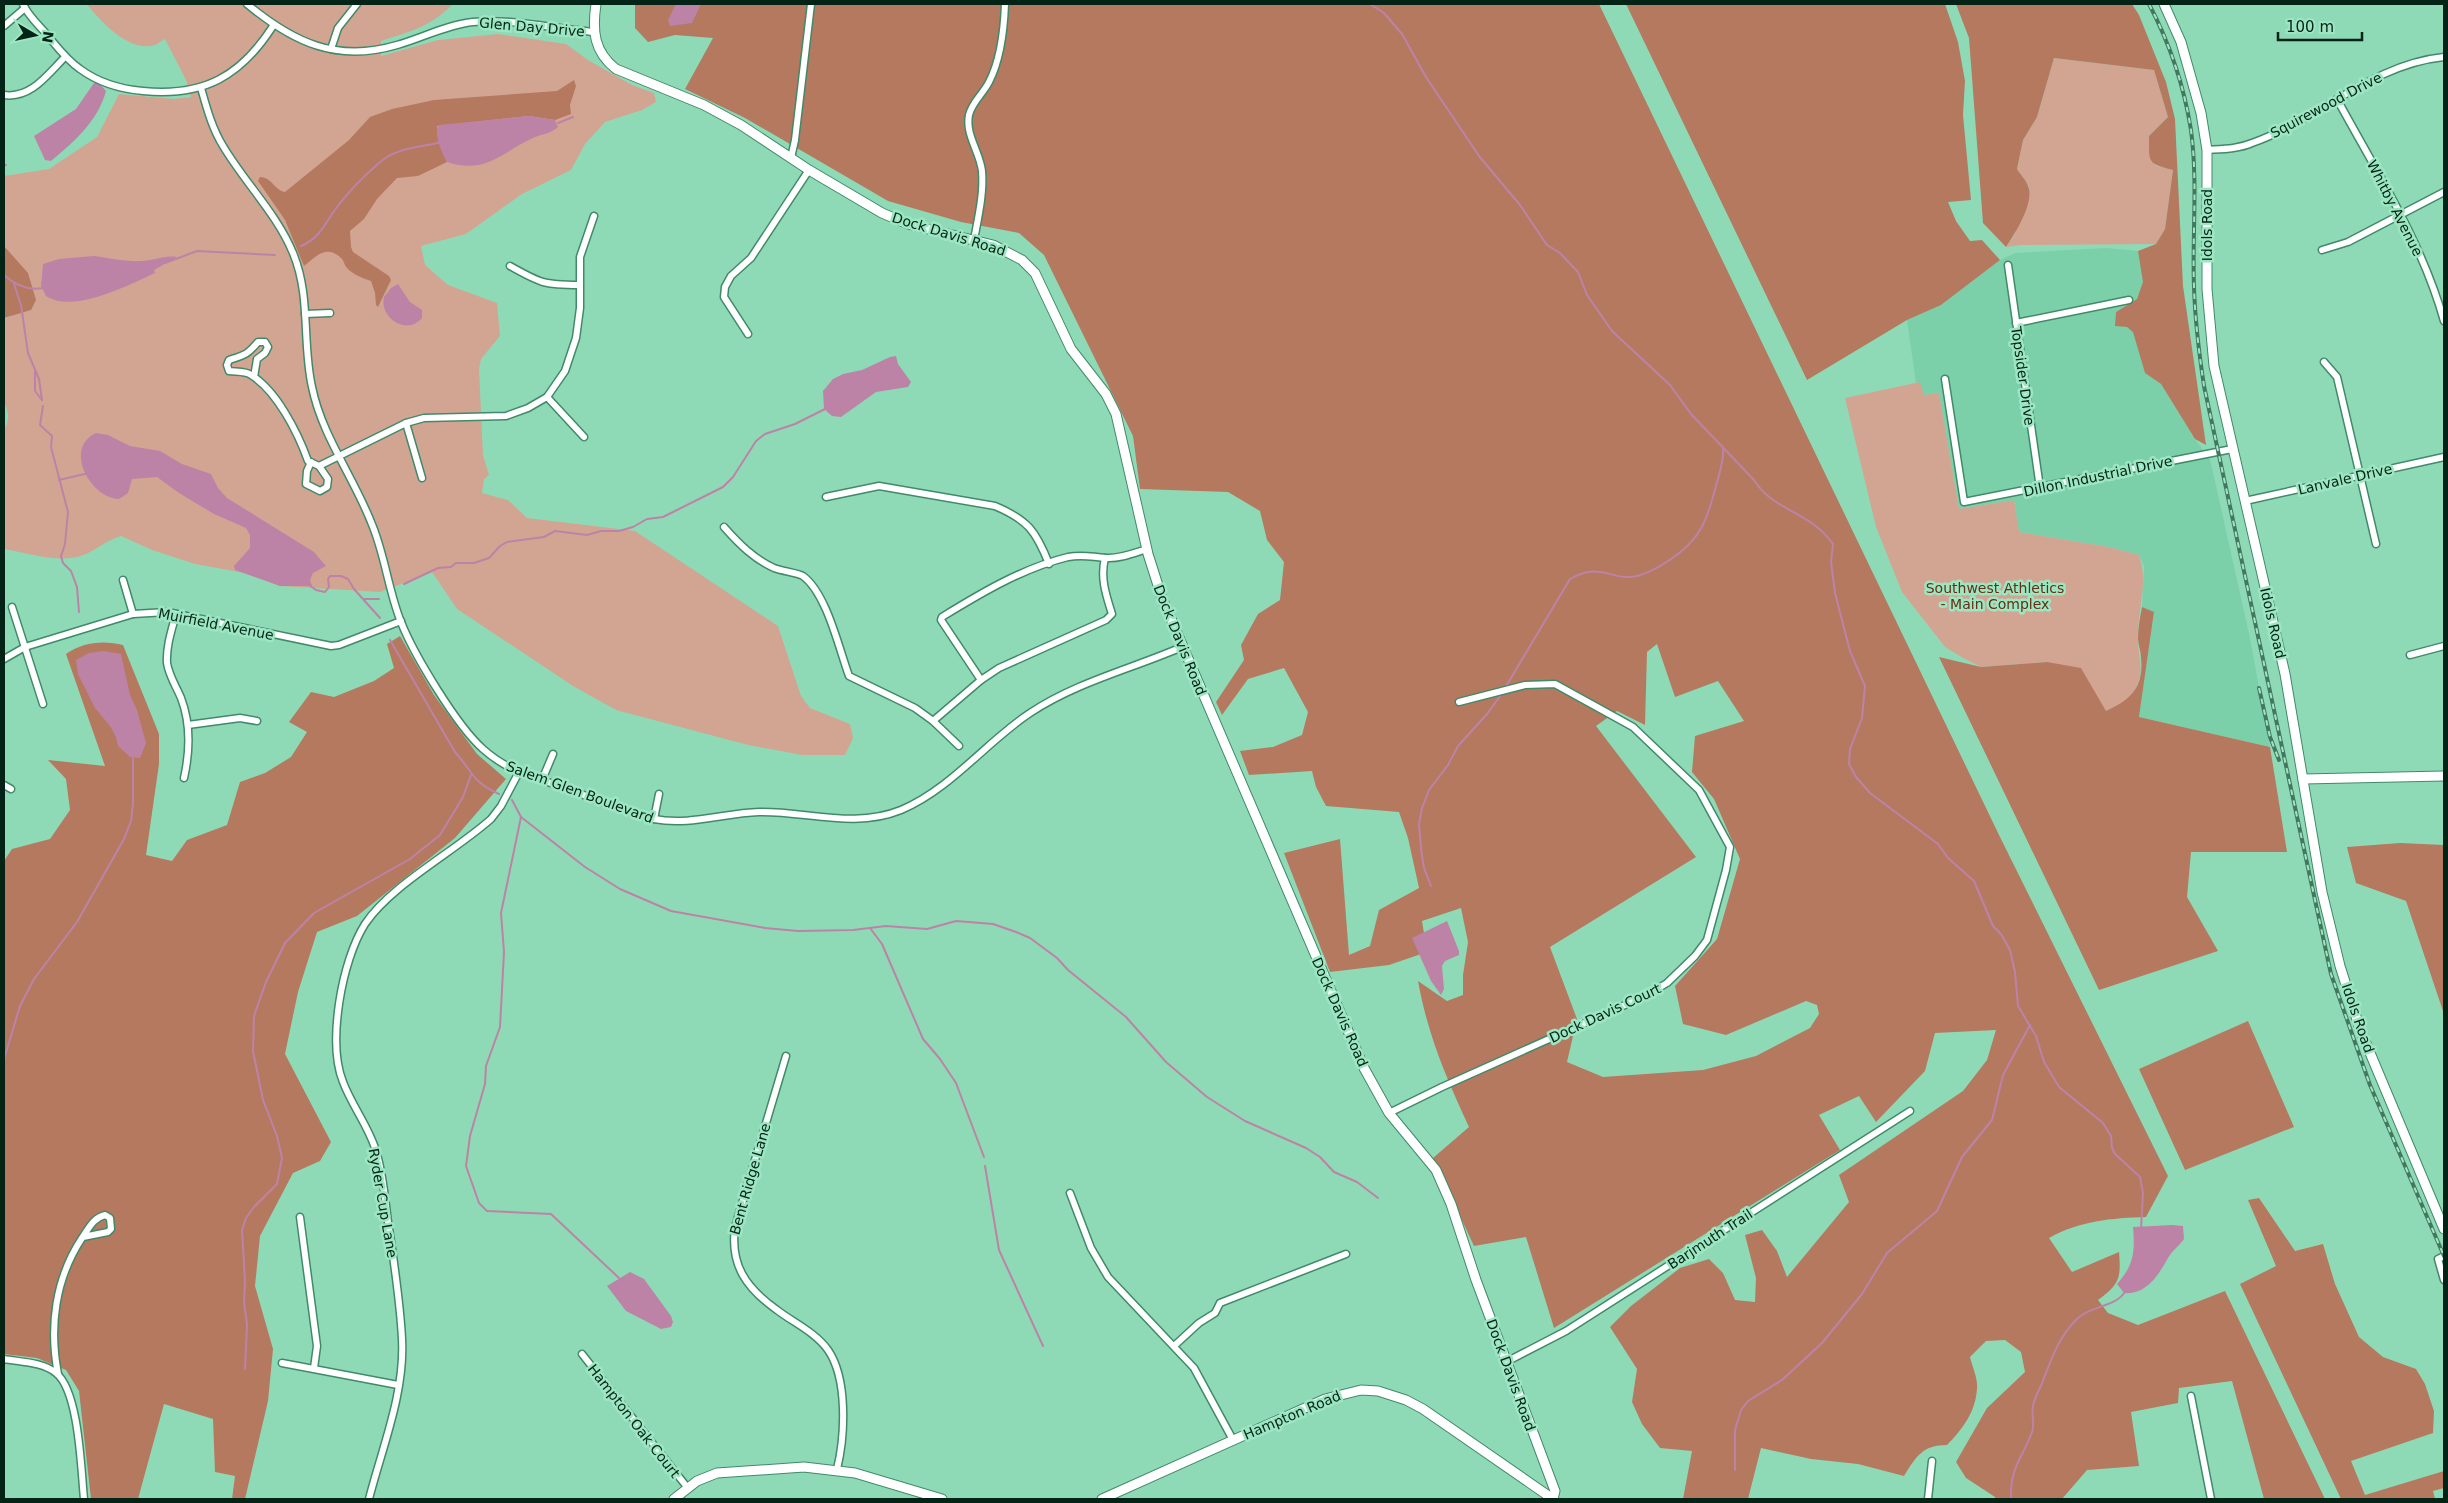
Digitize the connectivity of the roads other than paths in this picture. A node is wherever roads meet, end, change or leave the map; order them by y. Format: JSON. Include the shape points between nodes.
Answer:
{"nodes":[{"id":1,"x":247,"y":4,"type":"edge"},
{"id":2,"x":357,"y":4,"type":"edge"},
{"id":3,"x":596,"y":4,"type":"edge"},
{"id":4,"x":811,"y":4,"type":"edge"},
{"id":5,"x":1005,"y":4,"type":"edge"},
{"id":6,"x":2164,"y":4,"type":"edge"},
{"id":7,"x":24,"y":6,"type":"edge"},
{"id":8,"x":4,"y":26,"type":"edge"},
{"id":9,"x":273,"y":26,"type":"junction"},
{"id":10,"x":594,"y":32,"type":"junction"},
{"id":11,"x":331,"y":49,"type":"junction"},
{"id":12,"x":65,"y":57,"type":"junction"},
{"id":13,"x":2444,"y":57,"type":"edge"},
{"id":14,"x":201,"y":88,"type":"junction"},
{"id":15,"x":4,"y":95,"type":"edge"},
{"id":16,"x":2337,"y":99,"type":"junction"},
{"id":17,"x":2207,"y":150,"type":"junction"},
{"id":18,"x":791,"y":158,"type":"junction"},
{"id":19,"x":810,"y":170,"type":"junction"},
{"id":20,"x":2444,"y":192,"type":"edge"},
{"id":21,"x":594,"y":216,"type":"dead end"},
{"id":22,"x":2400,"y":216,"type":"junction"},
{"id":23,"x":974,"y":240,"type":"junction"},
{"id":24,"x":2322,"y":250,"type":"dead end"},
{"id":25,"x":2008,"y":265,"type":"dead end"},
{"id":26,"x":510,"y":266,"type":"dead end"},
{"id":27,"x":580,"y":285,"type":"junction"},
{"id":28,"x":2129,"y":300,"type":"dead end"},
{"id":29,"x":330,"y":313,"type":"dead end"},
{"id":30,"x":305,"y":314,"type":"junction"},
{"id":31,"x":2444,"y":321,"type":"edge"},
{"id":32,"x":2016,"y":323,"type":"junction"},
{"id":33,"x":748,"y":334,"type":"dead end"},
{"id":34,"x":2324,"y":362,"type":"dead end"},
{"id":35,"x":254,"y":377,"type":"junction"},
{"id":36,"x":1945,"y":379,"type":"dead end"},
{"id":37,"x":547,"y":397,"type":"junction"},
{"id":38,"x":406,"y":423,"type":"junction"},
{"id":39,"x":584,"y":437,"type":"dead end"},
{"id":40,"x":2232,"y":449,"type":"junction"},
{"id":41,"x":338,"y":455,"type":"junction"},
{"id":42,"x":2444,"y":456,"type":"edge"},
{"id":43,"x":311,"y":462,"type":"junction"},
{"id":44,"x":319,"y":466,"type":"junction"},
{"id":45,"x":2360,"y":475,"type":"junction"},
{"id":46,"x":422,"y":478,"type":"dead end"},
{"id":47,"x":2040,"y":488,"type":"junction"},
{"id":48,"x":826,"y":497,"type":"dead end"},
{"id":49,"x":2245,"y":501,"type":"junction"},
{"id":50,"x":724,"y":527,"type":"dead end"},
{"id":51,"x":2376,"y":544,"type":"dead end"},
{"id":52,"x":1147,"y":549,"type":"junction"},
{"id":53,"x":1105,"y":558,"type":"junction"},
{"id":54,"x":1049,"y":564,"type":"junction"},
{"id":55,"x":123,"y":580,"type":"dead end"},
{"id":56,"x":12,"y":607,"type":"dead end"},
{"id":57,"x":133,"y":614,"type":"junction"},
{"id":58,"x":176,"y":614,"type":"junction"},
{"id":59,"x":401,"y":622,"type":"junction"},
{"id":60,"x":25,"y":646,"type":"junction"},
{"id":61,"x":2444,"y":646,"type":"edge"},
{"id":62,"x":1182,"y":647,"type":"junction"},
{"id":63,"x":2410,"y":655,"type":"dead end"},
{"id":64,"x":4,"y":659,"type":"edge"},
{"id":65,"x":981,"y":680,"type":"junction"},
{"id":66,"x":1459,"y":702,"type":"dead end"},
{"id":67,"x":43,"y":704,"type":"dead end"},
{"id":68,"x":257,"y":721,"type":"dead end"},
{"id":69,"x":933,"y":721,"type":"junction"},
{"id":70,"x":188,"y":725,"type":"junction"},
{"id":71,"x":959,"y":746,"type":"dead end"},
{"id":72,"x":553,"y":754,"type":"dead end"},
{"id":73,"x":519,"y":772,"type":"junction"},
{"id":74,"x":2444,"y":776,"type":"edge"},
{"id":75,"x":184,"y":778,"type":"dead end"},
{"id":76,"x":2303,"y":779,"type":"junction"},
{"id":77,"x":542,"y":780,"type":"junction"},
{"id":78,"x":4,"y":785,"type":"edge"},
{"id":79,"x":11,"y":789,"type":"dead end"},
{"id":80,"x":659,"y":794,"type":"dead end"},
{"id":81,"x":654,"y":819,"type":"junction"},
{"id":82,"x":786,"y":1056,"type":"dead end"},
{"id":83,"x":1910,"y":1111,"type":"dead end"},
{"id":84,"x":1389,"y":1113,"type":"junction"},
{"id":85,"x":1070,"y":1193,"type":"dead end"},
{"id":86,"x":300,"y":1217,"type":"dead end"},
{"id":87,"x":2444,"y":1229,"type":"edge"},
{"id":88,"x":83,"y":1237,"type":"junction"},
{"id":89,"x":1346,"y":1254,"type":"dead end"},
{"id":90,"x":2444,"y":1256,"type":"edge"},
{"id":91,"x":2444,"y":1280,"type":"edge"},
{"id":92,"x":1174,"y":1346,"type":"junction"},
{"id":93,"x":582,"y":1354,"type":"dead end"},
{"id":94,"x":4,"y":1359,"type":"edge"},
{"id":95,"x":1506,"y":1362,"type":"junction"},
{"id":96,"x":282,"y":1363,"type":"dead end"},
{"id":97,"x":314,"y":1368,"type":"junction"},
{"id":98,"x":58,"y":1374,"type":"junction"},
{"id":99,"x":398,"y":1384,"type":"junction"},
{"id":100,"x":2191,"y":1396,"type":"dead end"},
{"id":101,"x":1233,"y":1440,"type":"junction"},
{"id":102,"x":1932,"y":1461,"type":"dead end"},
{"id":103,"x":837,"y":1469,"type":"junction"},
{"id":104,"x":687,"y":1487,"type":"junction"},
{"id":105,"x":84,"y":1499,"type":"edge"},
{"id":106,"x":369,"y":1499,"type":"edge"},
{"id":107,"x":674,"y":1499,"type":"edge"},
{"id":108,"x":942,"y":1499,"type":"edge"},
{"id":109,"x":1102,"y":1499,"type":"edge"},
{"id":110,"x":1553,"y":1499,"type":"edge"},
{"id":111,"x":1928,"y":1499,"type":"edge"},
{"id":112,"x":2211,"y":1499,"type":"edge"}],
"edges":[{"from":1,"to":9,"type":"street","name":"Glen Day Drive"},
{"from":2,"to":11,"type":"street","via":[[338,28]]},
{"from":3,"to":10,"type":"street","name":"Dock Davis Road"},
{"from":4,"to":18,"type":"street"},
{"from":5,"to":23,"type":"street","via":[[996,63],[969,115],[969,131],[982,172]]},
{"from":6,"to":17,"type":"street","name":"Idols Road","via":[[2190,72]]},
{"from":7,"to":8,"type":"street"},
{"from":7,"to":12,"type":"street"},
{"from":9,"to":11,"type":"street","name":"Glen Day Drive","via":[[304,43]]},
{"from":9,"to":14,"type":"street","via":[[242,64]]},
{"from":10,"to":11,"type":"street","name":"Glen Day Drive","via":[[485,21],[456,25],[370,51]]},
{"from":10,"to":18,"type":"street","name":"Dock Davis Road","via":[[600,53],[616,69],[704,104]]},
{"from":12,"to":14,"type":"street","via":[[91,77],[118,88],[166,93]]},
{"from":12,"to":15,"type":"street","via":[[31,90]]},
{"from":13,"to":16,"type":"street","name":"Squirewood Drive","via":[[2405,65]]},
{"from":14,"to":30,"type":"street","name":"Salem Glen Boulevard","via":[[210,120],[223,146],[288,242],[301,278]]},
{"from":16,"to":17,"type":"street","name":"Squirewood Drive","via":[[2252,144]]},
{"from":16,"to":22,"type":"street","name":"Whitby Avenue"},
{"from":17,"to":40,"type":"street","name":"Idols Road","via":[[2210,328],[2214,366]]},
{"from":18,"to":19,"type":"street","name":"Dock Davis Road"},
{"from":19,"to":23,"type":"street","name":"Dock Davis Road","via":[[896,219]]},
{"from":19,"to":33,"type":"street","via":[[751,258],[725,287],[724,297]]},
{"from":20,"to":22,"type":"street"},
{"from":21,"to":27,"type":"street","via":[[582,247]]},
{"from":22,"to":24,"type":"street","via":[[2348,242]]},
{"from":22,"to":31,"type":"street","name":"Whitby Avenue","via":[[2435,289]]},
{"from":23,"to":52,"type":"street","name":"Dock Davis Road","via":[[1002,248],[1030,267],[1072,349],[1112,405],[1124,439]]},
{"from":25,"to":32,"type":"street","name":"Topsider Drive"},
{"from":26,"to":27,"type":"street","via":[[548,285]]},
{"from":27,"to":37,"type":"street","via":[[576,338],[565,371]]},
{"from":28,"to":32,"type":"street"},
{"from":29,"to":30,"type":"street"},
{"from":30,"to":41,"type":"street","name":"Salem Glen Boulevard","via":[[311,386],[320,416]]},
{"from":32,"to":47,"type":"street","name":"Topsider Drive"},
{"from":34,"to":45,"type":"street","via":[[2337,377]]},
{"from":35,"to":35,"type":"street","via":[[256,359],[265,354],[268,347],[265,342],[258,342],[251,352],[229,360],[226,365],[229,371],[250,373]]},
{"from":35,"to":43,"type":"street","via":[[284,410]]},
{"from":36,"to":47,"type":"street","name":"Dillon Industrial Drive","via":[[1964,502]]},
{"from":37,"to":38,"type":"street","via":[[506,416],[424,418]]},
{"from":37,"to":39,"type":"street"},
{"from":38,"to":41,"type":"street"},
{"from":38,"to":46,"type":"street"},
{"from":40,"to":47,"type":"street","name":"Dillon Industrial Drive"},
{"from":40,"to":49,"type":"street","name":"Idols Road"},
{"from":41,"to":44,"type":"street"},
{"from":41,"to":59,"type":"street","name":"Salem Glen Boulevard","via":[[374,528]]},
{"from":42,"to":45,"type":"street","name":"Lanvale Drive"},
{"from":43,"to":44,"type":"street"},
{"from":43,"to":44,"type":"street","via":[[306,471],[306,484],[320,491],[327,487],[328,480]]},
{"from":45,"to":49,"type":"street","name":"Lanvale Drive"},
{"from":45,"to":51,"type":"street"},
{"from":48,"to":54,"type":"street","via":[[879,486],[996,506],[1031,527]]},
{"from":49,"to":76,"type":"street","name":"Idols Road","via":[[2284,671]]},
{"from":50,"to":69,"type":"street","via":[[756,558],[790,574],[802,575],[811,584],[824,607],[850,676],[915,708]]},
{"from":52,"to":53,"type":"street","via":[[1118,558]]},
{"from":52,"to":62,"type":"street","name":"Dock Davis Road"},
{"from":53,"to":54,"type":"street","via":[[1088,554]]},
{"from":53,"to":65,"type":"street","via":[[1103,586],[1112,614],[1106,620],[1070,634]]},
{"from":54,"to":65,"type":"street","via":[[995,586],[942,617]]},
{"from":55,"to":57,"type":"street"},
{"from":56,"to":60,"type":"street"},
{"from":57,"to":58,"type":"street","name":"Muirfield Avenue","via":[[159,611]]},
{"from":57,"to":60,"type":"street","name":"Muirfield Avenue"},
{"from":58,"to":59,"type":"street","name":"Muirfield Avenue","via":[[331,646]]},
{"from":58,"to":70,"type":"street","via":[[168,646],[168,664]]},
{"from":59,"to":73,"type":"street","name":"Salem Glen Boulevard","via":[[420,660],[474,740],[492,757]]},
{"from":60,"to":64,"type":"street","name":"Muirfield Avenue"},
{"from":60,"to":67,"type":"street"},
{"from":61,"to":63,"type":"street"},
{"from":62,"to":81,"type":"street","name":"Salem Glen Boulevard","via":[[1061,695],[1019,720],[925,797],[888,814],[848,820],[760,812],[683,821]]},
{"from":62,"to":84,"type":"street","name":"Dock Davis Road","via":[[1364,1068]]},
{"from":65,"to":69,"type":"street"},
{"from":66,"to":84,"type":"street","name":"Dock Davis Court","via":[[1524,685],[1555,684],[1633,727],[1699,790],[1730,847],[1707,940],[1667,983]]},
{"from":68,"to":70,"type":"street","via":[[240,718]]},
{"from":69,"to":71,"type":"street"},
{"from":70,"to":75,"type":"street","via":[[189,748]]},
{"from":72,"to":77,"type":"street"},
{"from":73,"to":77,"type":"street","name":"Salem Glen Boulevard"},
{"from":73,"to":99,"type":"street","name":"Ryder Cup Lane","via":[[491,820],[378,908],[358,936],[346,969],[336,1055],[344,1086],[376,1150],[382,1177],[398,1288],[402,1341]]},
{"from":74,"to":76,"type":"street"},
{"from":76,"to":87,"type":"street","name":"Idols Road","via":[[2322,892],[2360,1030]]},
{"from":77,"to":81,"type":"street","name":"Salem Glen Boulevard"},
{"from":78,"to":79,"type":"street"},
{"from":80,"to":81,"type":"street"},
{"from":82,"to":103,"type":"street","name":"Bent Ridge Lane","via":[[735,1227],[732,1247],[750,1287],[827,1349],[837,1368],[843,1407]]},
{"from":83,"to":95,"type":"street","name":"Barjmuth Trail","via":[[1566,1331]]},
{"from":84,"to":95,"type":"street","name":"Dock Davis Road","via":[[1436,1170]]},
{"from":85,"to":92,"type":"street","via":[[1091,1248],[1108,1277]]},
{"from":86,"to":97,"type":"street","via":[[317,1346]]},
{"from":88,"to":88,"type":"street","via":[[98,1216],[110,1218],[111,1229],[108,1232]]},
{"from":88,"to":98,"type":"street","via":[[75,1248],[56,1299],[53,1351]]},
{"from":89,"to":92,"type":"street","via":[[1220,1303],[1215,1313]]},
{"from":90,"to":91,"type":"street","via":[[2438,1259]]},
{"from":92,"to":101,"type":"street","via":[[1194,1368]]},
{"from":93,"to":104,"type":"street","name":"Hampton Oak Court"},
{"from":94,"to":98,"type":"street","via":[[43,1366]]},
{"from":95,"to":110,"type":"street","name":"Dock Davis Road","via":[[1555,1491]]},
{"from":96,"to":97,"type":"street"},
{"from":97,"to":99,"type":"street"},
{"from":98,"to":105,"type":"street","via":[[69,1390],[73,1406]]},
{"from":99,"to":106,"type":"street","name":"Ryder Cup Lane"},
{"from":100,"to":112,"type":"street"},
{"from":101,"to":109,"type":"street","name":"Hampton Road"},
{"from":101,"to":110,"type":"street","name":"Hampton Road","via":[[1325,1399],[1361,1390],[1378,1391],[1423,1409]]},
{"from":102,"to":111,"type":"street"},
{"from":103,"to":104,"type":"street","via":[[804,1467],[728,1471],[707,1476]]},
{"from":103,"to":108,"type":"street"},
{"from":104,"to":107,"type":"street"}]}
